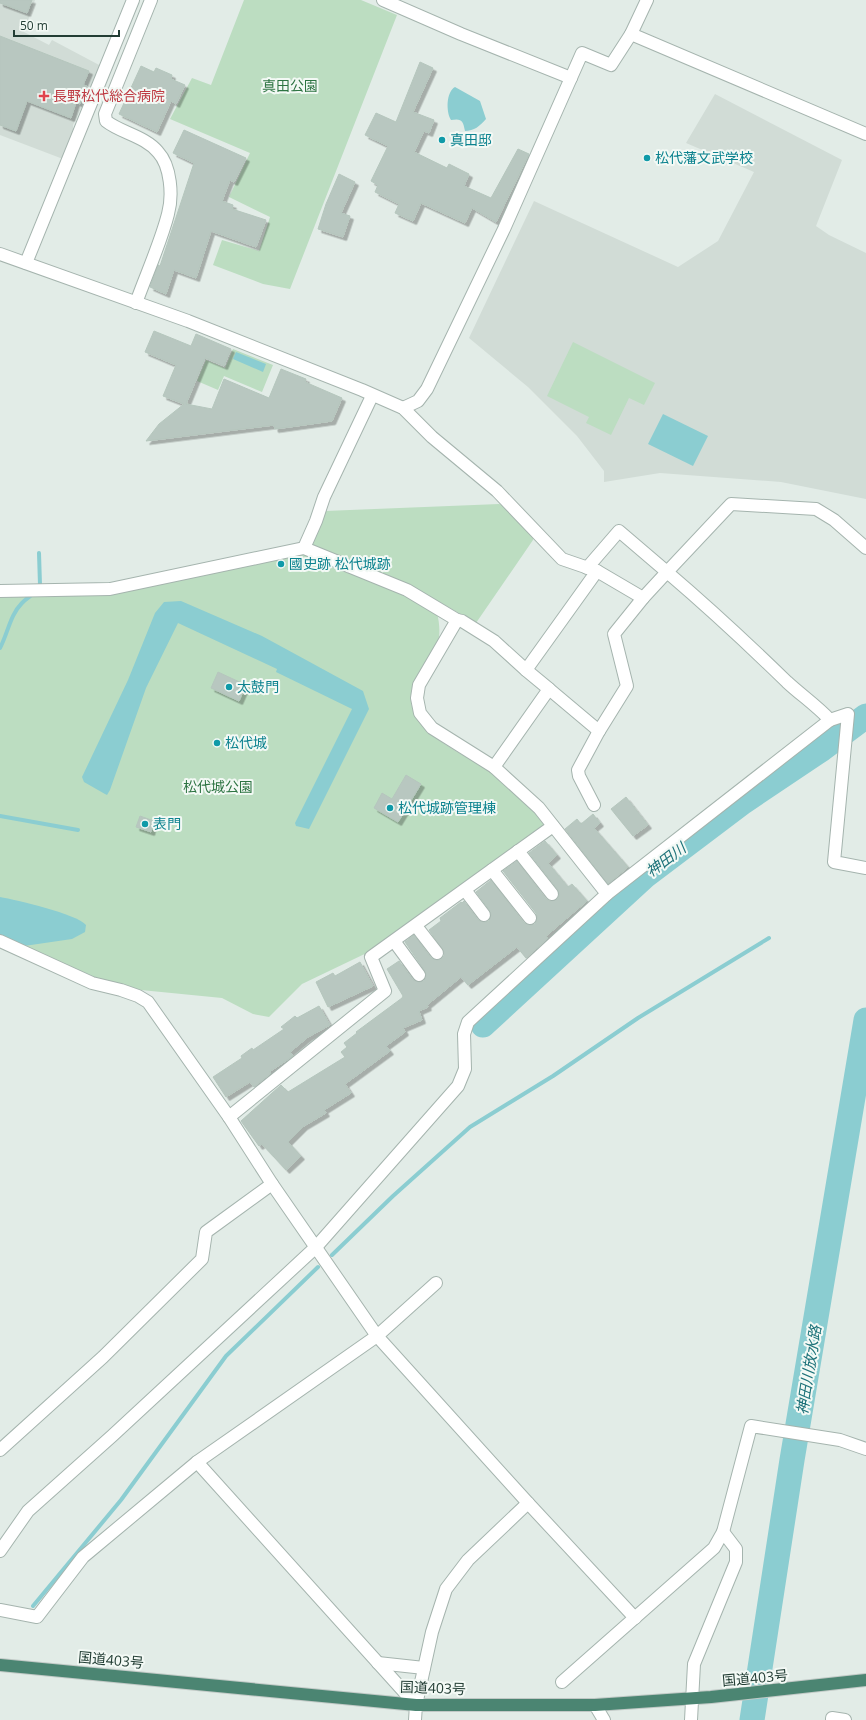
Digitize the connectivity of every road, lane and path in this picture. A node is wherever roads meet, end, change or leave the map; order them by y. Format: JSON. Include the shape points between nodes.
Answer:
{"nodes":[{"id":1,"x":133,"y":0,"type":"edge"},
{"id":2,"x":151,"y":0,"type":"edge"},
{"id":3,"x":383,"y":0,"type":"edge"},
{"id":4,"x":647,"y":0,"type":"edge"},
{"id":5,"x":631,"y":34,"type":"junction"},
{"id":6,"x":571,"y":78,"type":"junction"},
{"id":7,"x":866,"y":134,"type":"edge"},
{"id":8,"x":0,"y":254,"type":"edge"},
{"id":9,"x":26,"y":263,"type":"junction"},
{"id":10,"x":136,"y":303,"type":"junction"},
{"id":11,"x":372,"y":396,"type":"junction"},
{"id":12,"x":403,"y":408,"type":"junction"},
{"id":13,"x":304,"y":548,"type":"junction"},
{"id":14,"x":866,"y":548,"type":"edge"},
{"id":15,"x":592,"y":569,"type":"junction"},
{"id":16,"x":667,"y":572,"type":"junction"},
{"id":17,"x":0,"y":591,"type":"edge"},
{"id":18,"x":643,"y":598,"type":"junction"},
{"id":19,"x":457,"y":620,"type":"junction"},
{"id":20,"x":526,"y":670,"type":"junction"},
{"id":21,"x":549,"y":689,"type":"junction"},
{"id":22,"x":830,"y":720,"type":"junction"},
{"id":23,"x":599,"y":731,"type":"junction"},
{"id":24,"x":494,"y":767,"type":"junction"},
{"id":25,"x":594,"y":805,"type":"dead end"},
{"id":26,"x":553,"y":826,"type":"junction"},
{"id":27,"x":518,"y":851,"type":"junction"},
{"id":28,"x":866,"y":868,"type":"edge"},
{"id":29,"x":492,"y":870,"type":"junction"},
{"id":30,"x":465,"y":890,"type":"junction"},
{"id":31,"x":552,"y":894,"type":"dead end"},
{"id":32,"x":607,"y":894,"type":"junction"},
{"id":33,"x":484,"y":915,"type":"dead end"},
{"id":34,"x":530,"y":918,"type":"dead end"},
{"id":35,"x":416,"y":926,"type":"junction"},
{"id":36,"x":0,"y":940,"type":"edge"},
{"id":37,"x":394,"y":941,"type":"junction"},
{"id":38,"x":437,"y":954,"type":"dead end"},
{"id":39,"x":419,"y":975,"type":"dead end"},
{"id":40,"x":229,"y":1117,"type":"junction"},
{"id":41,"x":272,"y":1184,"type":"junction"},
{"id":42,"x":316,"y":1248,"type":"junction"},
{"id":43,"x":436,"y":1283,"type":"dead end"},
{"id":44,"x":377,"y":1336,"type":"junction"},
{"id":45,"x":866,"y":1449,"type":"edge"},
{"id":46,"x":0,"y":1450,"type":"edge"},
{"id":47,"x":197,"y":1462,"type":"junction"},
{"id":48,"x":528,"y":1503,"type":"junction"},
{"id":49,"x":723,"y":1532,"type":"junction"},
{"id":50,"x":2,"y":1542,"type":"edge"},
{"id":51,"x":0,"y":1610,"type":"edge"},
{"id":52,"x":635,"y":1618,"type":"junction"},
{"id":53,"x":378,"y":1663,"type":"junction"},
{"id":54,"x":0,"y":1665,"type":"edge"},
{"id":55,"x":424,"y":1668,"type":"junction"},
{"id":56,"x":866,"y":1680,"type":"edge"},
{"id":57,"x":562,"y":1682,"type":"dead end"},
{"id":58,"x":692,"y":1698,"type":"junction"},
{"id":59,"x":416,"y":1704,"type":"junction"},
{"id":60,"x":595,"y":1705,"type":"junction"},
{"id":61,"x":415,"y":1720,"type":"edge"},
{"id":62,"x":604,"y":1720,"type":"edge"},
{"id":63,"x":691,"y":1720,"type":"edge"},
{"id":64,"x":832,"y":1720,"type":"edge"},
{"id":65,"x":845,"y":1720,"type":"edge"}],
"edges":[{"from":1,"to":9,"type":"street"},
{"from":2,"to":10,"type":"street","via":[[105,114],[106,121],[114,127],[144,141],[159,152],[170,187],[169,213]]},
{"from":3,"to":6,"type":"street"},
{"from":4,"to":5,"type":"street"},
{"from":5,"to":6,"type":"street","via":[[611,64],[582,53]]},
{"from":5,"to":7,"type":"street"},
{"from":6,"to":12,"type":"street","via":[[504,229],[427,389],[418,401]]},
{"from":8,"to":9,"type":"street"},
{"from":9,"to":10,"type":"street"},
{"from":10,"to":11,"type":"street","via":[[188,321]]},
{"from":11,"to":12,"type":"street"},
{"from":11,"to":13,"type":"street","via":[[324,497]]},
{"from":12,"to":15,"type":"street","via":[[432,437],[497,492],[562,559]]},
{"from":13,"to":17,"type":"street","via":[[110,589]]},
{"from":13,"to":19,"type":"street","via":[[407,590]]},
{"from":14,"to":16,"type":"street","via":[[834,520],[816,509],[731,504]]},
{"from":15,"to":16,"type":"street","via":[[619,531]]},
{"from":15,"to":18,"type":"street"},
{"from":15,"to":20,"type":"street"},
{"from":16,"to":18,"type":"street"},
{"from":16,"to":22,"type":"street","via":[[744,639]]},
{"from":18,"to":23,"type":"street","via":[[614,634],[627,686]]},
{"from":19,"to":20,"type":"street","via":[[494,641]]},
{"from":19,"to":24,"type":"street","via":[[419,685],[417,698],[420,713],[432,728]]},
{"from":20,"to":21,"type":"street"},
{"from":21,"to":23,"type":"street"},
{"from":21,"to":24,"type":"street"},
{"from":22,"to":28,"type":"street","via":[[848,714],[834,862]]},
{"from":22,"to":32,"type":"street"},
{"from":23,"to":25,"type":"street","via":[[578,770]]},
{"from":24,"to":26,"type":"street","via":[[539,808]]},
{"from":26,"to":27,"type":"street"},
{"from":26,"to":32,"type":"street"},
{"from":27,"to":29,"type":"street"},
{"from":27,"to":31,"type":"street"},
{"from":29,"to":30,"type":"street"},
{"from":29,"to":34,"type":"street"},
{"from":30,"to":33,"type":"street"},
{"from":30,"to":35,"type":"street"},
{"from":32,"to":42,"type":"street","via":[[468,1022],[464,1034],[464,1069],[458,1086]]},
{"from":35,"to":37,"type":"street"},
{"from":35,"to":38,"type":"street"},
{"from":36,"to":40,"type":"street","via":[[92,983],[121,990],[148,1002]]},
{"from":37,"to":39,"type":"street"},
{"from":37,"to":40,"type":"street","via":[[371,957],[385,991]]},
{"from":40,"to":41,"type":"street"},
{"from":41,"to":42,"type":"street"},
{"from":41,"to":46,"type":"street","via":[[206,1232],[202,1259],[103,1357]]},
{"from":42,"to":44,"type":"street"},
{"from":42,"to":50,"type":"street","via":[[28,1511]]},
{"from":43,"to":44,"type":"street"},
{"from":44,"to":47,"type":"street"},
{"from":44,"to":48,"type":"street"},
{"from":45,"to":49,"type":"street","via":[[840,1440],[751,1426]]},
{"from":47,"to":51,"type":"street","via":[[84,1557],[37,1617]]},
{"from":47,"to":53,"type":"street"},
{"from":48,"to":52,"type":"street"},
{"from":48,"to":55,"type":"street","via":[[468,1560],[446,1589]]},
{"from":49,"to":52,"type":"street","via":[[714,1548]]},
{"from":49,"to":58,"type":"street","via":[[736,1549],[736,1562],[694,1664]]},
{"from":52,"to":57,"type":"street"},
{"from":53,"to":55,"type":"street"},
{"from":53,"to":59,"type":"street"},
{"from":54,"to":59,"type":"highway","name":"国道403号"},
{"from":55,"to":59,"type":"street"},
{"from":56,"to":58,"type":"highway","name":"国道403号","via":[[818,1687]]},
{"from":58,"to":60,"type":"highway","name":"国道403号"},
{"from":58,"to":63,"type":"street"},
{"from":59,"to":60,"type":"highway","name":"国道403号"},
{"from":59,"to":61,"type":"street"},
{"from":60,"to":62,"type":"street"},
{"from":64,"to":65,"type":"street"}]}
